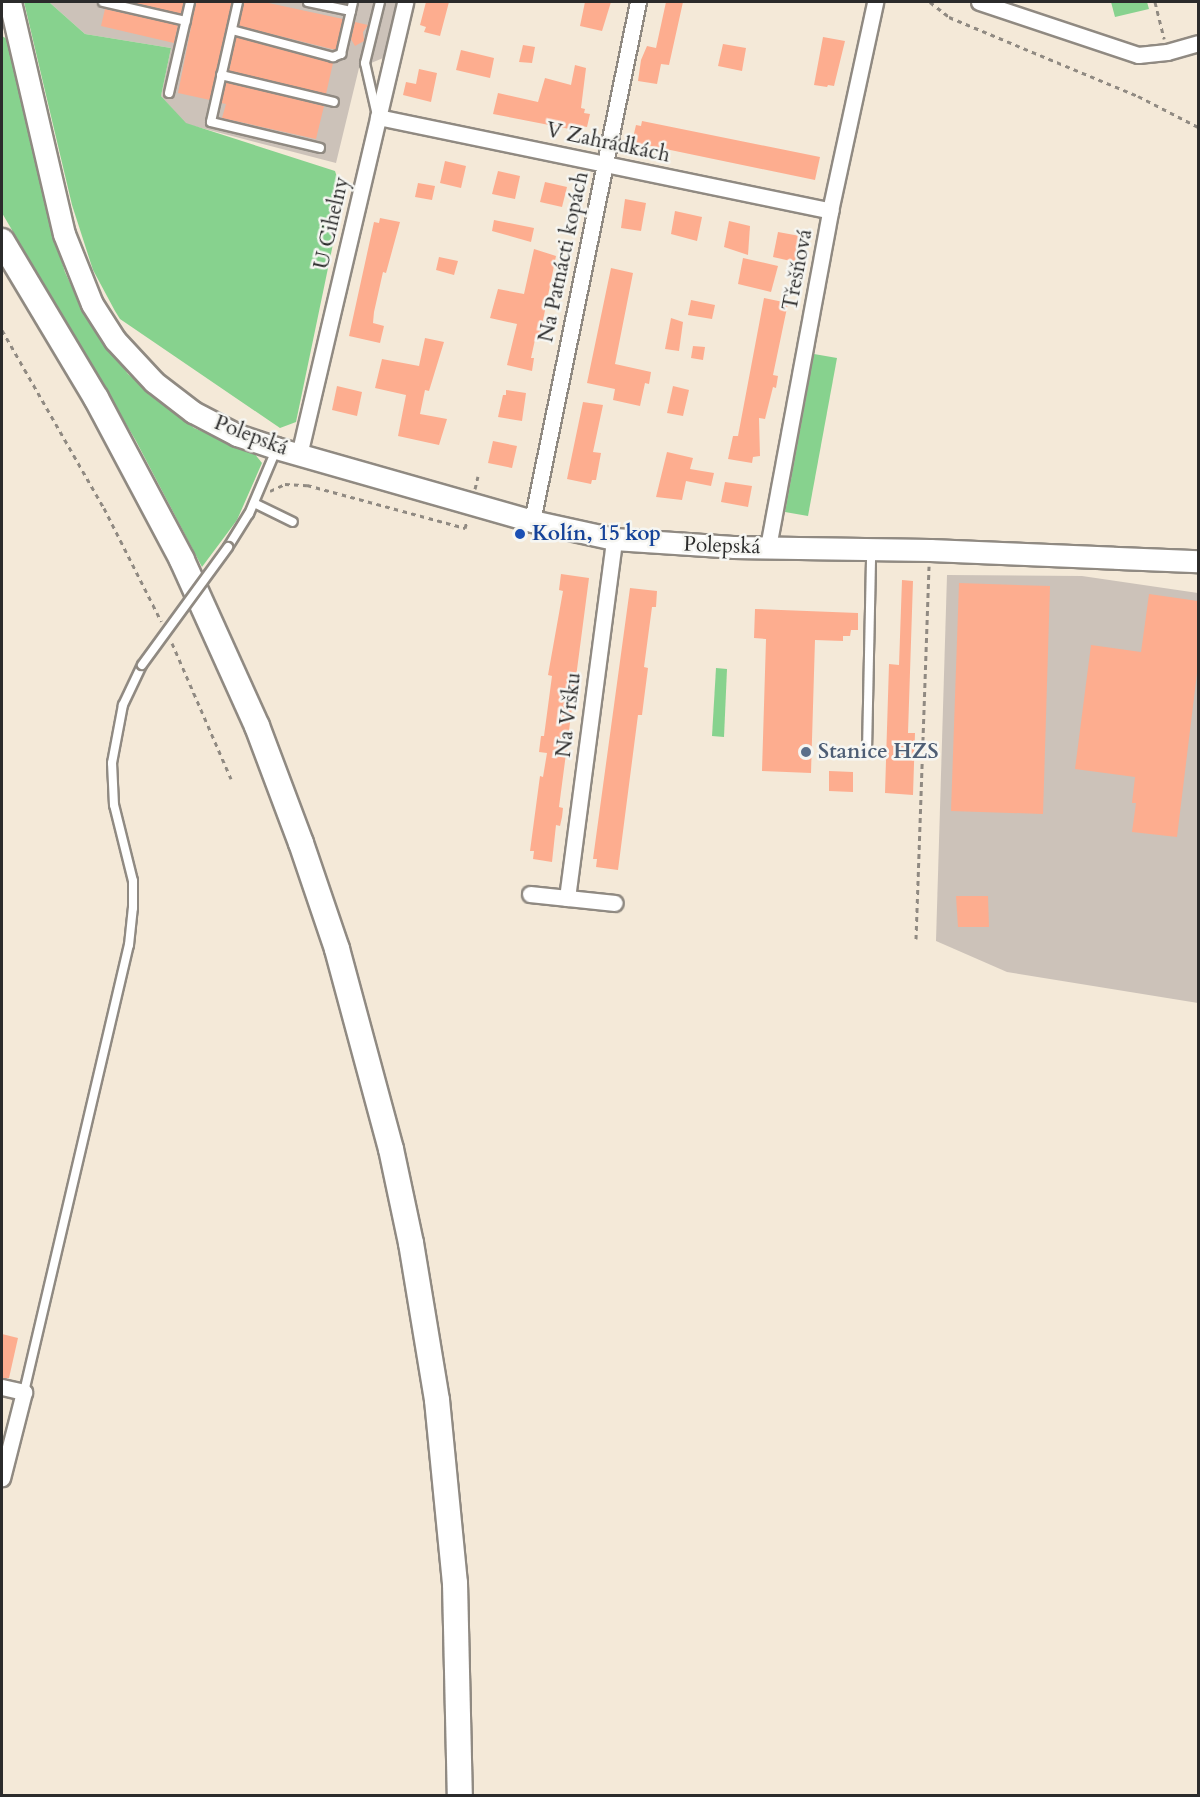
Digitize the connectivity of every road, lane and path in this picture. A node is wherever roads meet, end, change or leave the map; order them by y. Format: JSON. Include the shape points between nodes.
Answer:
{"nodes":[{"id":1,"x":10,"y":2,"type":"edge"},
{"id":2,"x":103,"y":2,"type":"edge"},
{"id":3,"x":190,"y":2,"type":"edge"},
{"id":4,"x":238,"y":2,"type":"edge"},
{"id":5,"x":308,"y":2,"type":"edge"},
{"id":6,"x":353,"y":2,"type":"edge"},
{"id":7,"x":380,"y":2,"type":"edge"},
{"id":8,"x":405,"y":2,"type":"edge"},
{"id":9,"x":638,"y":2,"type":"edge"},
{"id":10,"x":875,"y":2,"type":"edge"},
{"id":11,"x":930,"y":2,"type":"edge"},
{"id":12,"x":979,"y":2,"type":"edge"},
{"id":13,"x":1155,"y":2,"type":"edge"},
{"id":14,"x":351,"y":11,"type":"junction"},
{"id":15,"x":186,"y":21,"type":"junction"},
{"id":16,"x":232,"y":30,"type":"junction"},
{"id":17,"x":1198,"y":43,"type":"edge"},
{"id":18,"x":1167,"y":52,"type":"junction"},
{"id":19,"x":221,"y":75,"type":"junction"},
{"id":20,"x":170,"y":93,"type":"dead end"},
{"id":21,"x":334,"y":102,"type":"dead end"},
{"id":22,"x":378,"y":117,"type":"junction"},
{"id":23,"x":1198,"y":127,"type":"edge"},
{"id":24,"x":320,"y":148,"type":"dead end"},
{"id":25,"x":604,"y":164,"type":"junction"},
{"id":26,"x":830,"y":211,"type":"junction"},
{"id":27,"x":2,"y":241,"type":"edge"},
{"id":28,"x":2,"y":330,"type":"edge"},
{"id":29,"x":276,"y":448,"type":"junction"},
{"id":30,"x":300,"y":455,"type":"junction"},
{"id":31,"x":478,"y":476,"type":"dead end"},
{"id":32,"x":254,"y":503,"type":"junction"},
{"id":33,"x":471,"y":504,"type":"junction"},
{"id":34,"x":532,"y":521,"type":"junction"},
{"id":35,"x":293,"y":522,"type":"dead end"},
{"id":36,"x":614,"y":538,"type":"junction"},
{"id":37,"x":768,"y":547,"type":"junction"},
{"id":38,"x":871,"y":549,"type":"junction"},
{"id":39,"x":930,"y":550,"type":"junction"},
{"id":40,"x":1198,"y":561,"type":"edge"},
{"id":41,"x":164,"y":628,"type":"dead end"},
{"id":42,"x":169,"y":638,"type":"dead end"},
{"id":43,"x":867,"y":751,"type":"dead end"},
{"id":44,"x":231,"y":779,"type":"dead end"},
{"id":45,"x":530,"y":894,"type":"dead end"},
{"id":46,"x":567,"y":898,"type":"junction"},
{"id":47,"x":615,"y":903,"type":"dead end"},
{"id":48,"x":916,"y":939,"type":"dead end"},
{"id":49,"x":2,"y":1387,"type":"edge"},
{"id":50,"x":24,"y":1392,"type":"junction"},
{"id":51,"x":2,"y":1478,"type":"edge"},
{"id":52,"x":460,"y":1796,"type":"edge"}],
"edges":[{"from":1,"to":29,"type":"main road","name":"Polepská","via":[[64,234],[102,321],[154,382],[194,412],[237,435]]},
{"from":2,"to":15,"type":"lane"},
{"from":3,"to":15,"type":"lane"},
{"from":4,"to":16,"type":"lane"},
{"from":5,"to":14,"type":"lane"},
{"from":6,"to":14,"type":"lane"},
{"from":7,"to":22,"type":"lane","via":[[365,63]]},
{"from":8,"to":22,"type":"street","name":"U Cihelny"},
{"from":9,"to":25,"type":"street","name":"Na Patnácti kopách"},
{"from":10,"to":26,"type":"street","name":"Třešňová"},
{"from":11,"to":23,"type":"path","via":[[949,17],[1138,96]]},
{"from":12,"to":18,"type":"street","via":[[1138,55]]},
{"from":13,"to":18,"type":"path"},
{"from":14,"to":16,"type":"lane","via":[[341,54],[333,57]]},
{"from":15,"to":20,"type":"lane"},
{"from":16,"to":19,"type":"lane"},
{"from":17,"to":18,"type":"street"},
{"from":19,"to":21,"type":"lane"},
{"from":19,"to":24,"type":"lane","via":[[211,122]]},
{"from":22,"to":25,"type":"street","name":"V Zahrádkách"},
{"from":22,"to":30,"type":"street","name":"U Cihelny"},
{"from":25,"to":26,"type":"street","name":"V Zahrádkách"},
{"from":25,"to":34,"type":"street","name":"Na Patnácti kopách"},
{"from":26,"to":37,"type":"street","name":"Třešňová"},
{"from":27,"to":52,"type":"main road","via":[[96,398],[197,591],[257,726],[337,949],[391,1149],[437,1400],[455,1583]]},
{"from":28,"to":41,"type":"path","via":[[104,508]]},
{"from":29,"to":30,"type":"main road","name":"Polepská"},
{"from":29,"to":32,"type":"lane"},
{"from":30,"to":33,"type":"main road","name":"Polepská"},
{"from":31,"to":33,"type":"path"},
{"from":32,"to":33,"type":"path","via":[[278,487],[299,484],[465,528]]},
{"from":32,"to":35,"type":"lane"},
{"from":32,"to":50,"type":"lane","bridge":true,"via":[[228,547],[142,665],[120,717],[112,763],[114,805],[129,858],[133,891],[129,945]]},
{"from":33,"to":34,"type":"main road","name":"Polepská"},
{"from":34,"to":36,"type":"main road","name":"Polepská"},
{"from":36,"to":37,"type":"main road","name":"Polepská"},
{"from":36,"to":46,"type":"street","name":"Na Vršku"},
{"from":37,"to":38,"type":"main road","name":"Polepská"},
{"from":38,"to":39,"type":"main road","name":"Polepská"},
{"from":38,"to":43,"type":"lane"},
{"from":39,"to":40,"type":"main road","name":"Polepská"},
{"from":39,"to":48,"type":"path"},
{"from":42,"to":44,"type":"path"},
{"from":45,"to":46,"type":"street"},
{"from":46,"to":47,"type":"street"},
{"from":49,"to":50,"type":"street"},
{"from":50,"to":51,"type":"street"}]}
